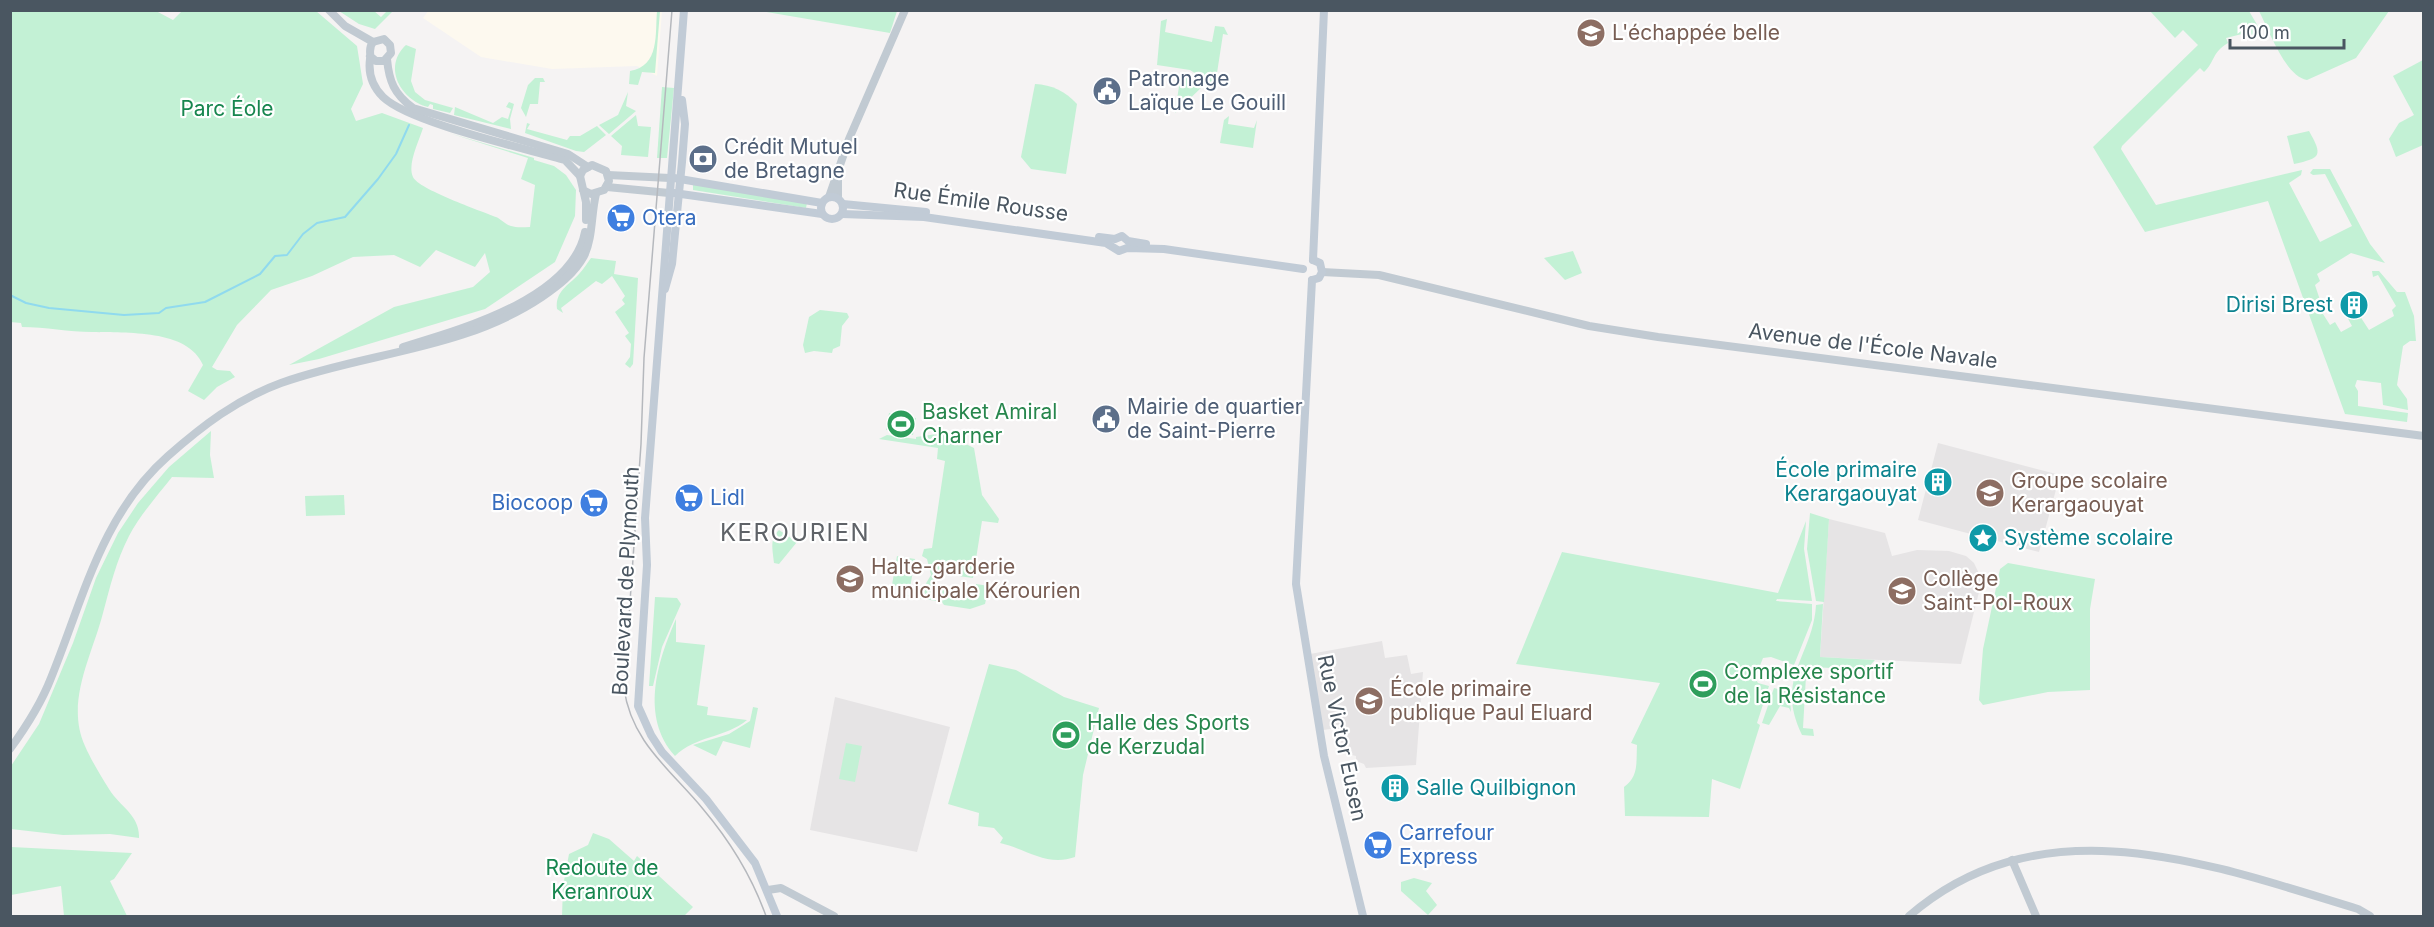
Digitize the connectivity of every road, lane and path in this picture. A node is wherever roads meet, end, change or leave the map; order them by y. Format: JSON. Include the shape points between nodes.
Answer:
{"nodes":[{"id":1,"x":329,"y":10,"type":"edge"},
{"id":2,"x":686,"y":10,"type":"edge"},
{"id":3,"x":905,"y":10,"type":"edge"},
{"id":4,"x":1324,"y":10,"type":"edge"},
{"id":5,"x":373,"y":42,"type":"junction"},
{"id":6,"x":370,"y":56,"type":"junction"},
{"id":7,"x":387,"y":59,"type":"junction"},
{"id":8,"x":588,"y":167,"type":"junction"},
{"id":9,"x":608,"y":175,"type":"junction"},
{"id":10,"x":580,"y":176,"type":"junction"},
{"id":11,"x":675,"y":178,"type":"junction"},
{"id":12,"x":607,"y":187,"type":"junction"},
{"id":13,"x":583,"y":190,"type":"junction"},
{"id":14,"x":674,"y":193,"type":"junction"},
{"id":15,"x":596,"y":194,"type":"junction"},
{"id":16,"x":833,"y":201,"type":"junction"},
{"id":17,"x":822,"y":214,"type":"junction"},
{"id":18,"x":842,"y":214,"type":"junction"},
{"id":19,"x":1114,"y":242,"type":"junction"},
{"id":20,"x":1313,"y":260,"type":"junction"},
{"id":21,"x":1303,"y":269,"type":"junction"},
{"id":22,"x":569,"y":270,"type":"junction"},
{"id":23,"x":1322,"y":272,"type":"junction"},
{"id":24,"x":1312,"y":280,"type":"junction"},
{"id":25,"x":352,"y":362,"type":"junction"},
{"id":26,"x":2424,"y":436,"type":"edge"},
{"id":27,"x":11,"y":747,"type":"edge"},
{"id":28,"x":2012,"y":860,"type":"junction"},
{"id":29,"x":768,"y":890,"type":"junction"},
{"id":30,"x":777,"y":916,"type":"edge"},
{"id":31,"x":834,"y":916,"type":"edge"},
{"id":32,"x":1363,"y":916,"type":"edge"},
{"id":33,"x":1909,"y":916,"type":"edge"},
{"id":34,"x":2036,"y":916,"type":"edge"},
{"id":35,"x":2370,"y":916,"type":"edge"}],
"edges":[{"from":1,"to":5,"type":"street","via":[[345,26]]},
{"from":2,"to":11,"type":"main road","name":"Boulevard de Plymouth"},
{"from":3,"to":16,"type":"street","via":[[849,139]]},
{"from":4,"to":20,"type":"main road"},
{"from":5,"to":6,"type":"street"},
{"from":5,"to":7,"type":"street","via":[[380,39],[389,43],[392,53]]},
{"from":6,"to":7,"type":"street","via":[[380,62]]},
{"from":6,"to":10,"type":"street","via":[[374,85],[398,108],[565,160]]},
{"from":7,"to":8,"type":"street","via":[[390,83],[412,108],[568,154]]},
{"from":8,"to":9,"type":"street","via":[[602,167]]},
{"from":8,"to":10,"type":"street"},
{"from":9,"to":11,"type":"street","name":"Rue Émile Rousse"},
{"from":9,"to":12,"type":"street"},
{"from":10,"to":13,"type":"street"},
{"from":11,"to":14,"type":"main road","name":"Boulevard de Plymouth"},
{"from":11,"to":16,"type":"main road","name":"Rue Émile Rousse"},
{"from":12,"to":14,"type":"street"},
{"from":12,"to":15,"type":"street"},
{"from":13,"to":15,"type":"street"},
{"from":13,"to":22,"type":"street","via":[[584,237]]},
{"from":14,"to":17,"type":"main road"},
{"from":14,"to":29,"type":"main road","name":"Boulevard de Plymouth","via":[[660,310],[645,518],[647,565],[638,706],[657,744],[755,863]]},
{"from":15,"to":22,"type":"street","via":[[587,249]]},
{"from":16,"to":17,"type":"main road"},
{"from":16,"to":18,"type":"main road"},
{"from":16,"to":19,"type":"main road","name":"Rue Émile Rousse"},
{"from":17,"to":18,"type":"main road","name":"Rue Émile Rousse","via":[[834,220]]},
{"from":18,"to":19,"type":"main road","name":"Rue Émile Rousse","via":[[924,217]]},
{"from":19,"to":21,"type":"main road","via":[[1122,236],[1127,244]]},
{"from":20,"to":21,"type":"main road","via":[[1307,261]]},
{"from":20,"to":23,"type":"main road","via":[[1320,263]]},
{"from":21,"to":24,"type":"main road","via":[[1306,278]]},
{"from":22,"to":25,"type":"street","via":[[506,311],[475,325]]},
{"from":22,"to":25,"type":"street","via":[[560,285],[527,306],[465,336]]},
{"from":23,"to":24,"type":"main road"},
{"from":23,"to":26,"type":"street","name":"Avenue de l'École Navale","via":[[1379,275],[1589,326],[1658,337]]},
{"from":24,"to":32,"type":"main road","name":"Rue Victor Eusen","via":[[1296,565],[1306,656],[1324,756]]},
{"from":25,"to":27,"type":"street","via":[[279,384],[204,422],[148,477],[112,527],[88,577],[50,680]]},
{"from":28,"to":33,"type":"street","via":[[1989,866],[1947,888]]},
{"from":28,"to":34,"type":"street"},
{"from":28,"to":35,"type":"street","via":[[2087,849],[2178,860],[2263,880]]},
{"from":29,"to":30,"type":"main road","name":"Boulevard de Plymouth"},
{"from":29,"to":31,"type":"street","via":[[781,888]]}]}
